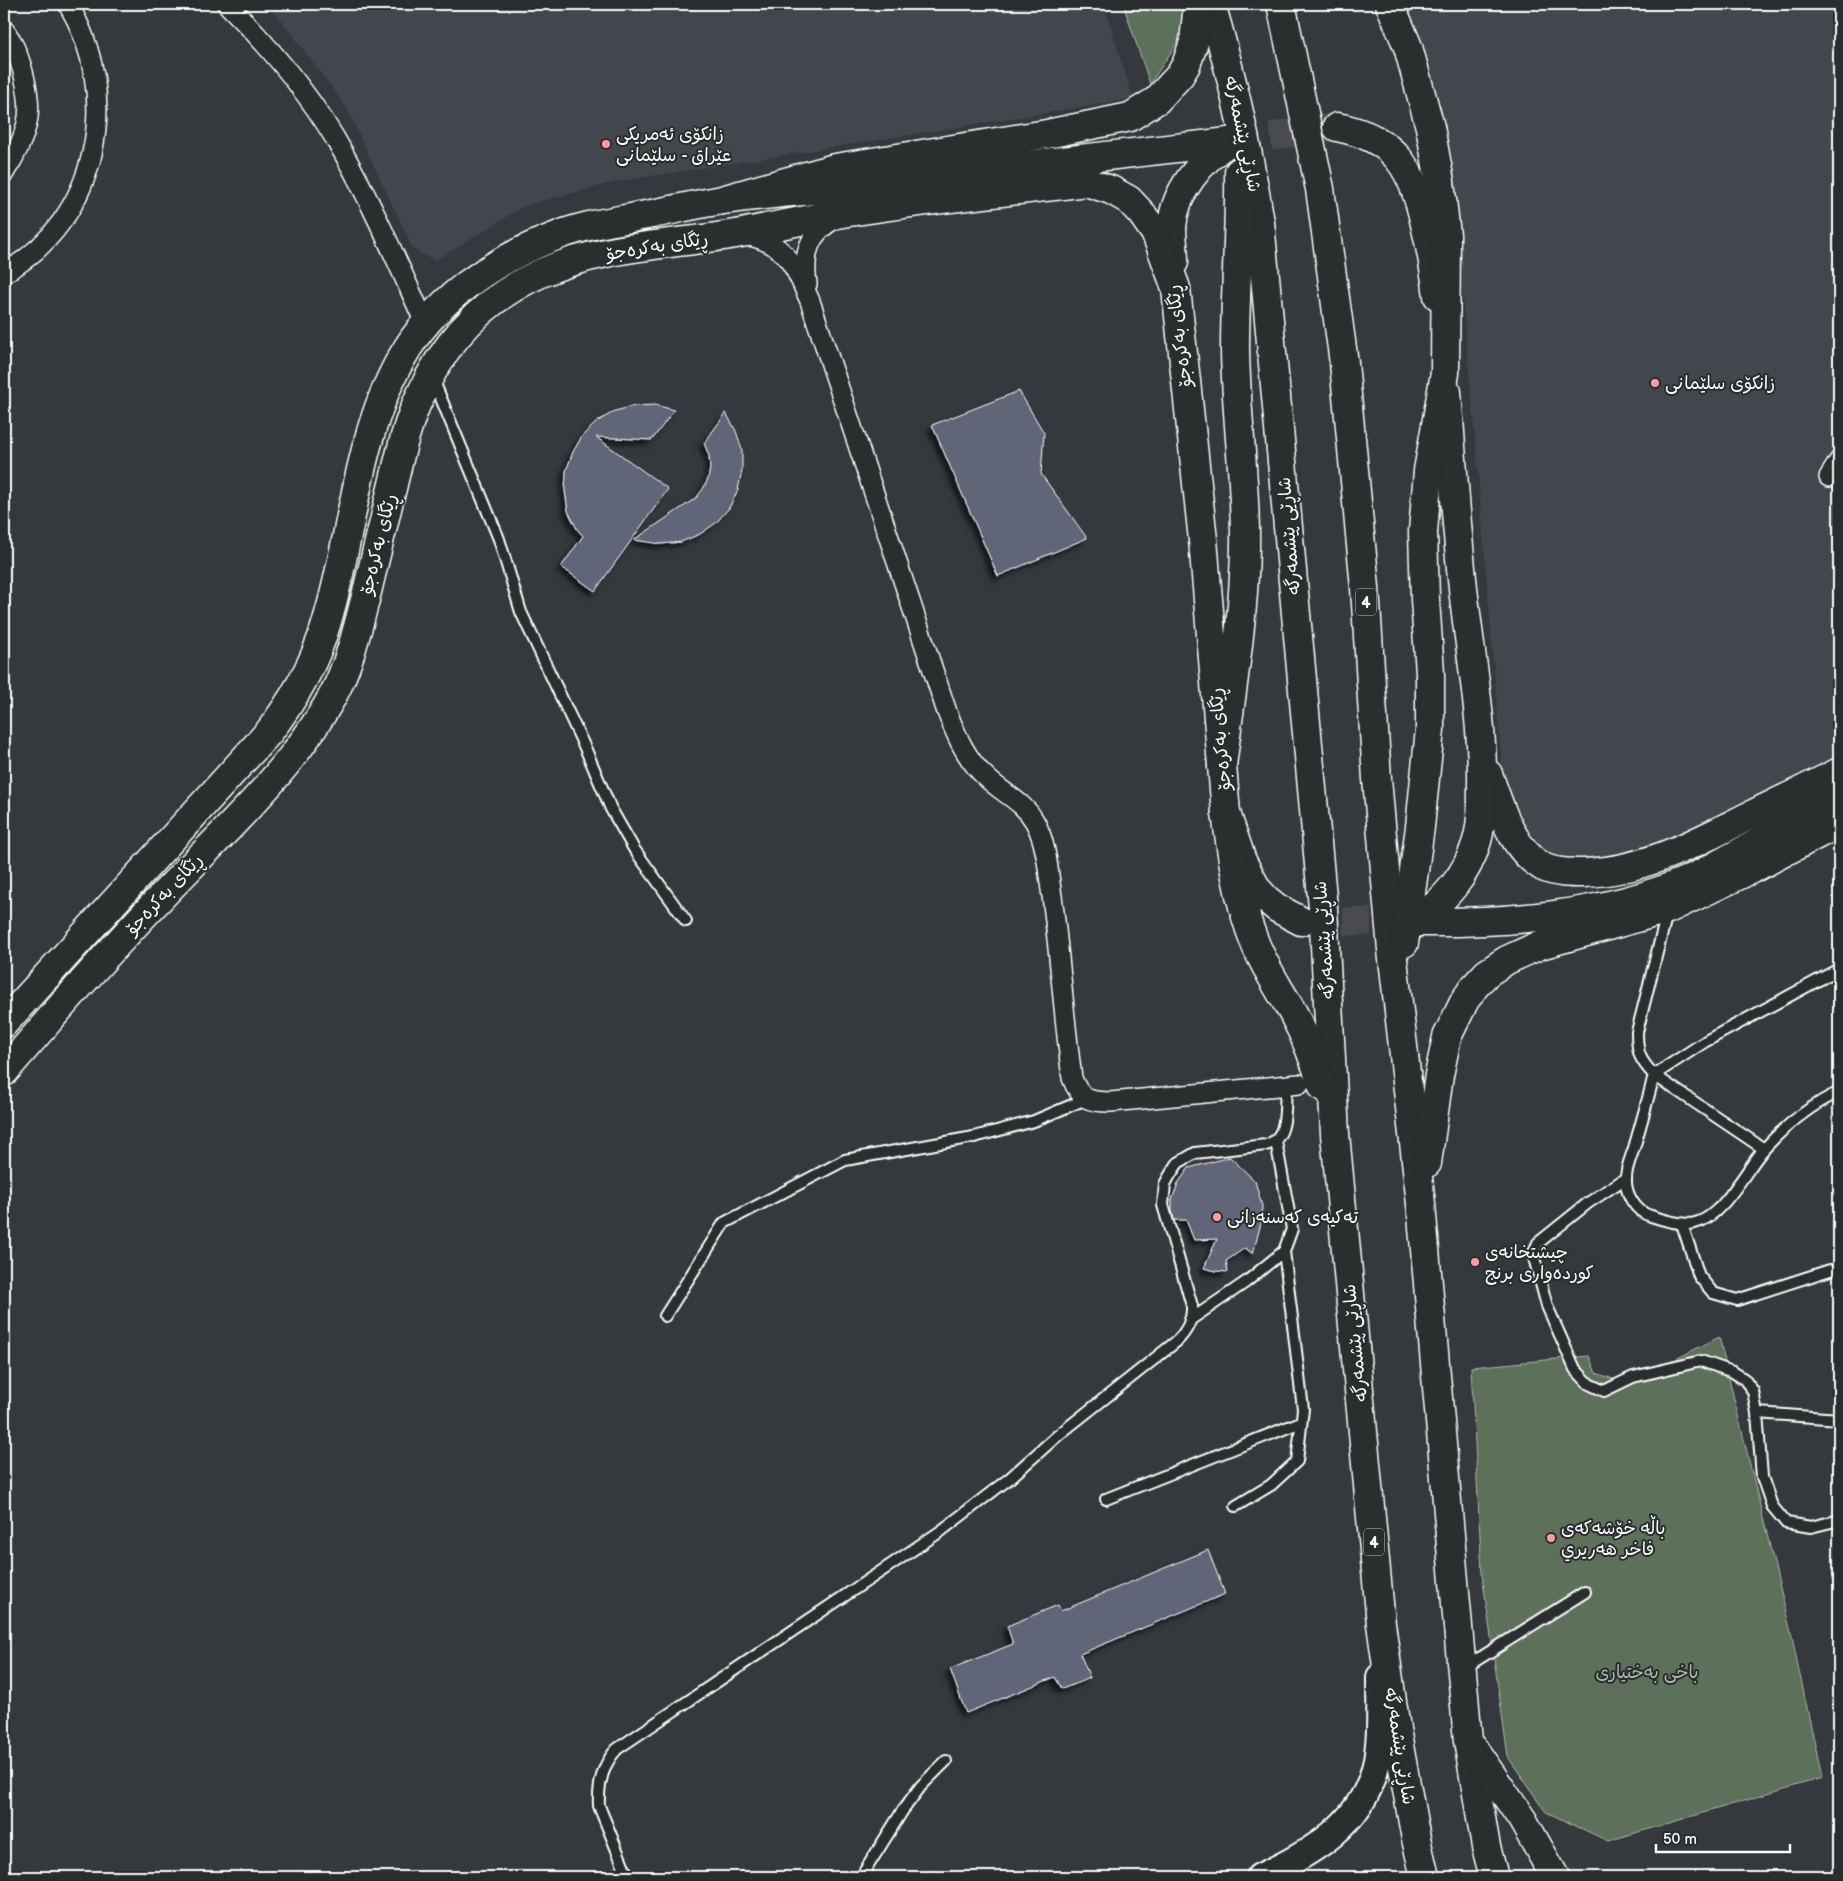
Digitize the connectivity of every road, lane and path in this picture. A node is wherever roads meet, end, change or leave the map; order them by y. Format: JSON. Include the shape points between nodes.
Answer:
{"nodes":[{"id":1,"x":68,"y":4,"type":"edge"},
{"id":2,"x":227,"y":4,"type":"edge"},
{"id":3,"x":1198,"y":4,"type":"edge"},
{"id":4,"x":1211,"y":4,"type":"edge"},
{"id":5,"x":1281,"y":4,"type":"edge"},
{"id":6,"x":1390,"y":4,"type":"edge"},
{"id":7,"x":4,"y":30,"type":"edge"},
{"id":8,"x":1225,"y":51,"type":"junction"},
{"id":9,"x":1337,"y":128,"type":"tunnel mouth"},
{"id":10,"x":4,"y":173,"type":"edge"},
{"id":11,"x":722,"y":200,"type":"junction"},
{"id":12,"x":848,"y":212,"type":"junction"},
{"id":13,"x":734,"y":234,"type":"junction"},
{"id":14,"x":4,"y":273,"type":"edge"},
{"id":15,"x":1176,"y":288,"type":"junction"},
{"id":16,"x":810,"y":300,"type":"junction"},
{"id":17,"x":425,"y":323,"type":"junction"},
{"id":18,"x":436,"y":364,"type":"junction"},
{"id":19,"x":1445,"y":373,"type":"junction"},
{"id":20,"x":1839,"y":461,"type":"edge"},
{"id":21,"x":1828,"y":477,"type":"dead end"},
{"id":22,"x":1482,"y":760,"type":"junction"},
{"id":23,"x":1222,"y":766,"type":"junction"},
{"id":24,"x":1839,"y":772,"type":"edge"},
{"id":25,"x":1839,"y":800,"type":"edge"},
{"id":26,"x":1226,"y":813,"type":"junction"},
{"id":27,"x":1839,"y":823,"type":"edge"},
{"id":28,"x":1668,"y":909,"type":"junction"},
{"id":29,"x":686,"y":920,"type":"dead end"},
{"id":30,"x":1301,"y":921,"type":"tunnel mouth"},
{"id":31,"x":1839,"y":969,"type":"edge"},
{"id":32,"x":1398,"y":993,"type":"junction"},
{"id":33,"x":4,"y":1023,"type":"edge"},
{"id":34,"x":4,"y":1072,"type":"edge"},
{"id":35,"x":1654,"y":1075,"type":"junction"},
{"id":36,"x":1292,"y":1084,"type":"joint"},
{"id":37,"x":1839,"y":1092,"type":"edge"},
{"id":38,"x":1086,"y":1098,"type":"junction"},
{"id":39,"x":1336,"y":1134,"type":"junction"},
{"id":40,"x":1276,"y":1141,"type":"junction"},
{"id":41,"x":1764,"y":1149,"type":"junction"},
{"id":42,"x":1626,"y":1178,"type":"junction"},
{"id":43,"x":1421,"y":1204,"type":"junction"},
{"id":44,"x":1682,"y":1224,"type":"junction"},
{"id":45,"x":1284,"y":1251,"type":"junction"},
{"id":46,"x":1830,"y":1270,"type":"dead end"},
{"id":47,"x":665,"y":1316,"type":"dead end"},
{"id":48,"x":1190,"y":1320,"type":"junction"},
{"id":49,"x":1758,"y":1413,"type":"junction"},
{"id":50,"x":1839,"y":1419,"type":"edge"},
{"id":51,"x":1301,"y":1422,"type":"junction"},
{"id":52,"x":1106,"y":1500,"type":"dead end"},
{"id":53,"x":1236,"y":1506,"type":"dead end"},
{"id":54,"x":1839,"y":1520,"type":"edge"},
{"id":55,"x":1585,"y":1592,"type":"dead end"},
{"id":56,"x":1381,"y":1624,"type":"junction"},
{"id":57,"x":1462,"y":1670,"type":"junction"},
{"id":58,"x":1468,"y":1741,"type":"junction"},
{"id":59,"x":946,"y":1761,"type":"dead end"},
{"id":60,"x":628,"y":1877,"type":"edge"},
{"id":61,"x":861,"y":1877,"type":"edge"},
{"id":62,"x":1260,"y":1877,"type":"edge"},
{"id":63,"x":1425,"y":1877,"type":"edge"},
{"id":64,"x":1494,"y":1877,"type":"edge"},
{"id":65,"x":1554,"y":1877,"type":"edge"}],
"edges":[{"from":1,"to":14,"type":"street","via":[[86,39],[97,86],[96,135],[91,158],[73,203],[60,223],[44,241]]},
{"from":2,"to":17,"type":"street","via":[[283,65],[319,113],[375,214]]},
{"from":3,"to":11,"type":"main road","via":[[1194,42],[1180,75],[1157,100],[1130,117],[1047,134],[835,168]]},
{"from":4,"to":8,"type":"main road","name":"شاڕێی پێشمەرگە","number":"4"},
{"from":5,"to":32,"type":"main road","number":"4","via":[[1320,189],[1344,363]]},
{"from":6,"to":19,"type":"main road","via":[[1419,83],[1440,182],[1446,235]]},
{"from":7,"to":10,"type":"street","via":[[12,40],[28,93],[28,122],[15,157]]},
{"from":8,"to":23,"type":"main road","via":[[1239,172],[1235,351],[1245,547]]},
{"from":8,"to":39,"type":"main road","name":"شاڕێی پێشمەرگە","number":"4","via":[[1252,169],[1260,222],[1323,908]]},
{"from":9,"to":19,"type":"main road","via":[[1358,132],[1379,143],[1395,155],[1411,176],[1430,246]]},
{"from":11,"to":15,"type":"main road","name":"ڕێگای بەکرەجۆ","via":[[1229,142],[1215,151],[1195,172],[1180,199],[1172,226]]},
{"from":11,"to":17,"type":"main road","name":"ڕێگای بەکرەجۆ","via":[[585,226],[531,246],[473,281]]},
{"from":12,"to":13,"type":"main road","name":"ڕێگای بەکرەجۆ"},
{"from":12,"to":15,"type":"main road","name":"ڕێگای بەکرەجۆ","via":[[1086,182],[1129,200],[1142,214],[1156,234]]},
{"from":12,"to":16,"type":"street","via":[[826,223],[813,238],[806,256]]},
{"from":13,"to":16,"type":"street","via":[[766,241],[785,253]]},
{"from":13,"to":18,"type":"main road","name":"ڕێگای بەکرەجۆ","via":[[625,249],[541,273],[517,286],[469,322],[454,337]]},
{"from":15,"to":23,"type":"main road","name":"ڕێگای بەکرەجۆ","via":[[1203,540]]},
{"from":16,"to":38,"type":"street","via":[[947,712],[961,745],[988,780],[1028,811],[1043,841],[1072,1078]]},
{"from":17,"to":18,"type":"main road"},
{"from":17,"to":33,"type":"main road","name":"ڕێگای بەکرەجۆ","via":[[401,359],[377,415],[354,497],[323,634],[306,677],[287,708],[256,747]]},
{"from":18,"to":29,"type":"lane","via":[[446,408],[499,539],[520,612],[610,808],[639,857]]},
{"from":18,"to":34,"type":"main road","name":"ڕێگای بەکرەجۆ","via":[[418,398],[401,451],[356,637],[333,696],[289,761],[146,912]]},
{"from":19,"to":22,"type":"main road","via":[[1463,588]]},
{"from":19,"to":32,"type":"main road","via":[[1428,471],[1423,532],[1430,729],[1424,800]]},
{"from":20,"to":21,"type":"street"},
{"from":22,"to":24,"type":"main road","via":[[1505,821],[1522,847],[1544,867],[1574,873],[1612,871],[1648,862],[1684,848]]},
{"from":22,"to":25,"type":"main road","via":[[1480,822],[1469,863],[1456,885],[1417,922],[1534,917],[1591,910],[1639,898],[1690,879]]},
{"from":23,"to":26,"type":"main road","name":"ڕێگای بەکرەجۆ"},
{"from":26,"to":30,"type":"main road","via":[[1242,861],[1258,889],[1277,908]]},
{"from":26,"to":39,"type":"main road","via":[[1245,917],[1268,972],[1312,1052]]},
{"from":27,"to":28,"type":"main road"},
{"from":28,"to":35,"type":"lane","via":[[1637,1032],[1642,1062]]},
{"from":28,"to":43,"type":"main road","via":[[1540,945],[1507,960],[1487,973],[1475,986],[1459,1011],[1443,1053]]},
{"from":31,"to":35,"type":"lane","via":[[1706,1041]]},
{"from":32,"to":43,"type":"main road","number":"4"},
{"from":35,"to":41,"type":"lane"},
{"from":35,"to":42,"type":"lane"},
{"from":36,"to":38,"type":"street","via":[[1112,1102]]},
{"from":36,"to":40,"type":"lane"},
{"from":37,"to":41,"type":"lane","via":[[1807,1110]]},
{"from":38,"to":47,"type":"lane","via":[[1034,1121],[974,1138],[845,1160],[724,1223]]},
{"from":39,"to":56,"type":"main road","name":"شاڕێی پێشمەرگە","number":"4"},
{"from":40,"to":45,"type":"lane","via":[[1292,1229]]},
{"from":40,"to":48,"type":"lane","via":[[1195,1153],[1178,1163],[1165,1184],[1162,1205],[1192,1306]]},
{"from":41,"to":44,"type":"lane","via":[[1719,1208],[1696,1223]]},
{"from":42,"to":44,"type":"lane","via":[[1629,1196],[1636,1208],[1648,1216]]},
{"from":42,"to":49,"type":"lane","via":[[1538,1243],[1533,1254],[1547,1306],[1575,1369],[1589,1384],[1604,1391],[1634,1377],[1701,1361],[1744,1378],[1753,1390]]},
{"from":43,"to":57,"type":"main road","number":"4"},
{"from":44,"to":46,"type":"lane","via":[[1699,1276],[1713,1293],[1737,1300]]},
{"from":45,"to":48,"type":"lane","via":[[1246,1282]]},
{"from":45,"to":51,"type":"lane","via":[[1303,1410]]},
{"from":48,"to":60,"type":"lane","via":[[1177,1341],[940,1531],[617,1749],[610,1757],[601,1780],[599,1806]]},
{"from":49,"to":50,"type":"lane"},
{"from":49,"to":54,"type":"lane","via":[[1762,1477],[1772,1506],[1786,1523],[1810,1527]]},
{"from":51,"to":52,"type":"lane"},
{"from":51,"to":53,"type":"lane","via":[[1297,1461],[1271,1485]]},
{"from":55,"to":57,"type":"lane"},
{"from":56,"to":62,"type":"main road","via":[[1379,1735],[1376,1765],[1369,1786],[1344,1824],[1325,1842]]},
{"from":56,"to":63,"type":"main road","name":"شاڕێی پێشمەرگە","number":"4","via":[[1400,1748]]},
{"from":57,"to":58,"type":"main road","number":"4"},
{"from":58,"to":64,"type":"main road","number":"4"},
{"from":58,"to":65,"type":"main road","via":[[1522,1819]]},
{"from":59,"to":61,"type":"lane","via":[[903,1810]]}]}
